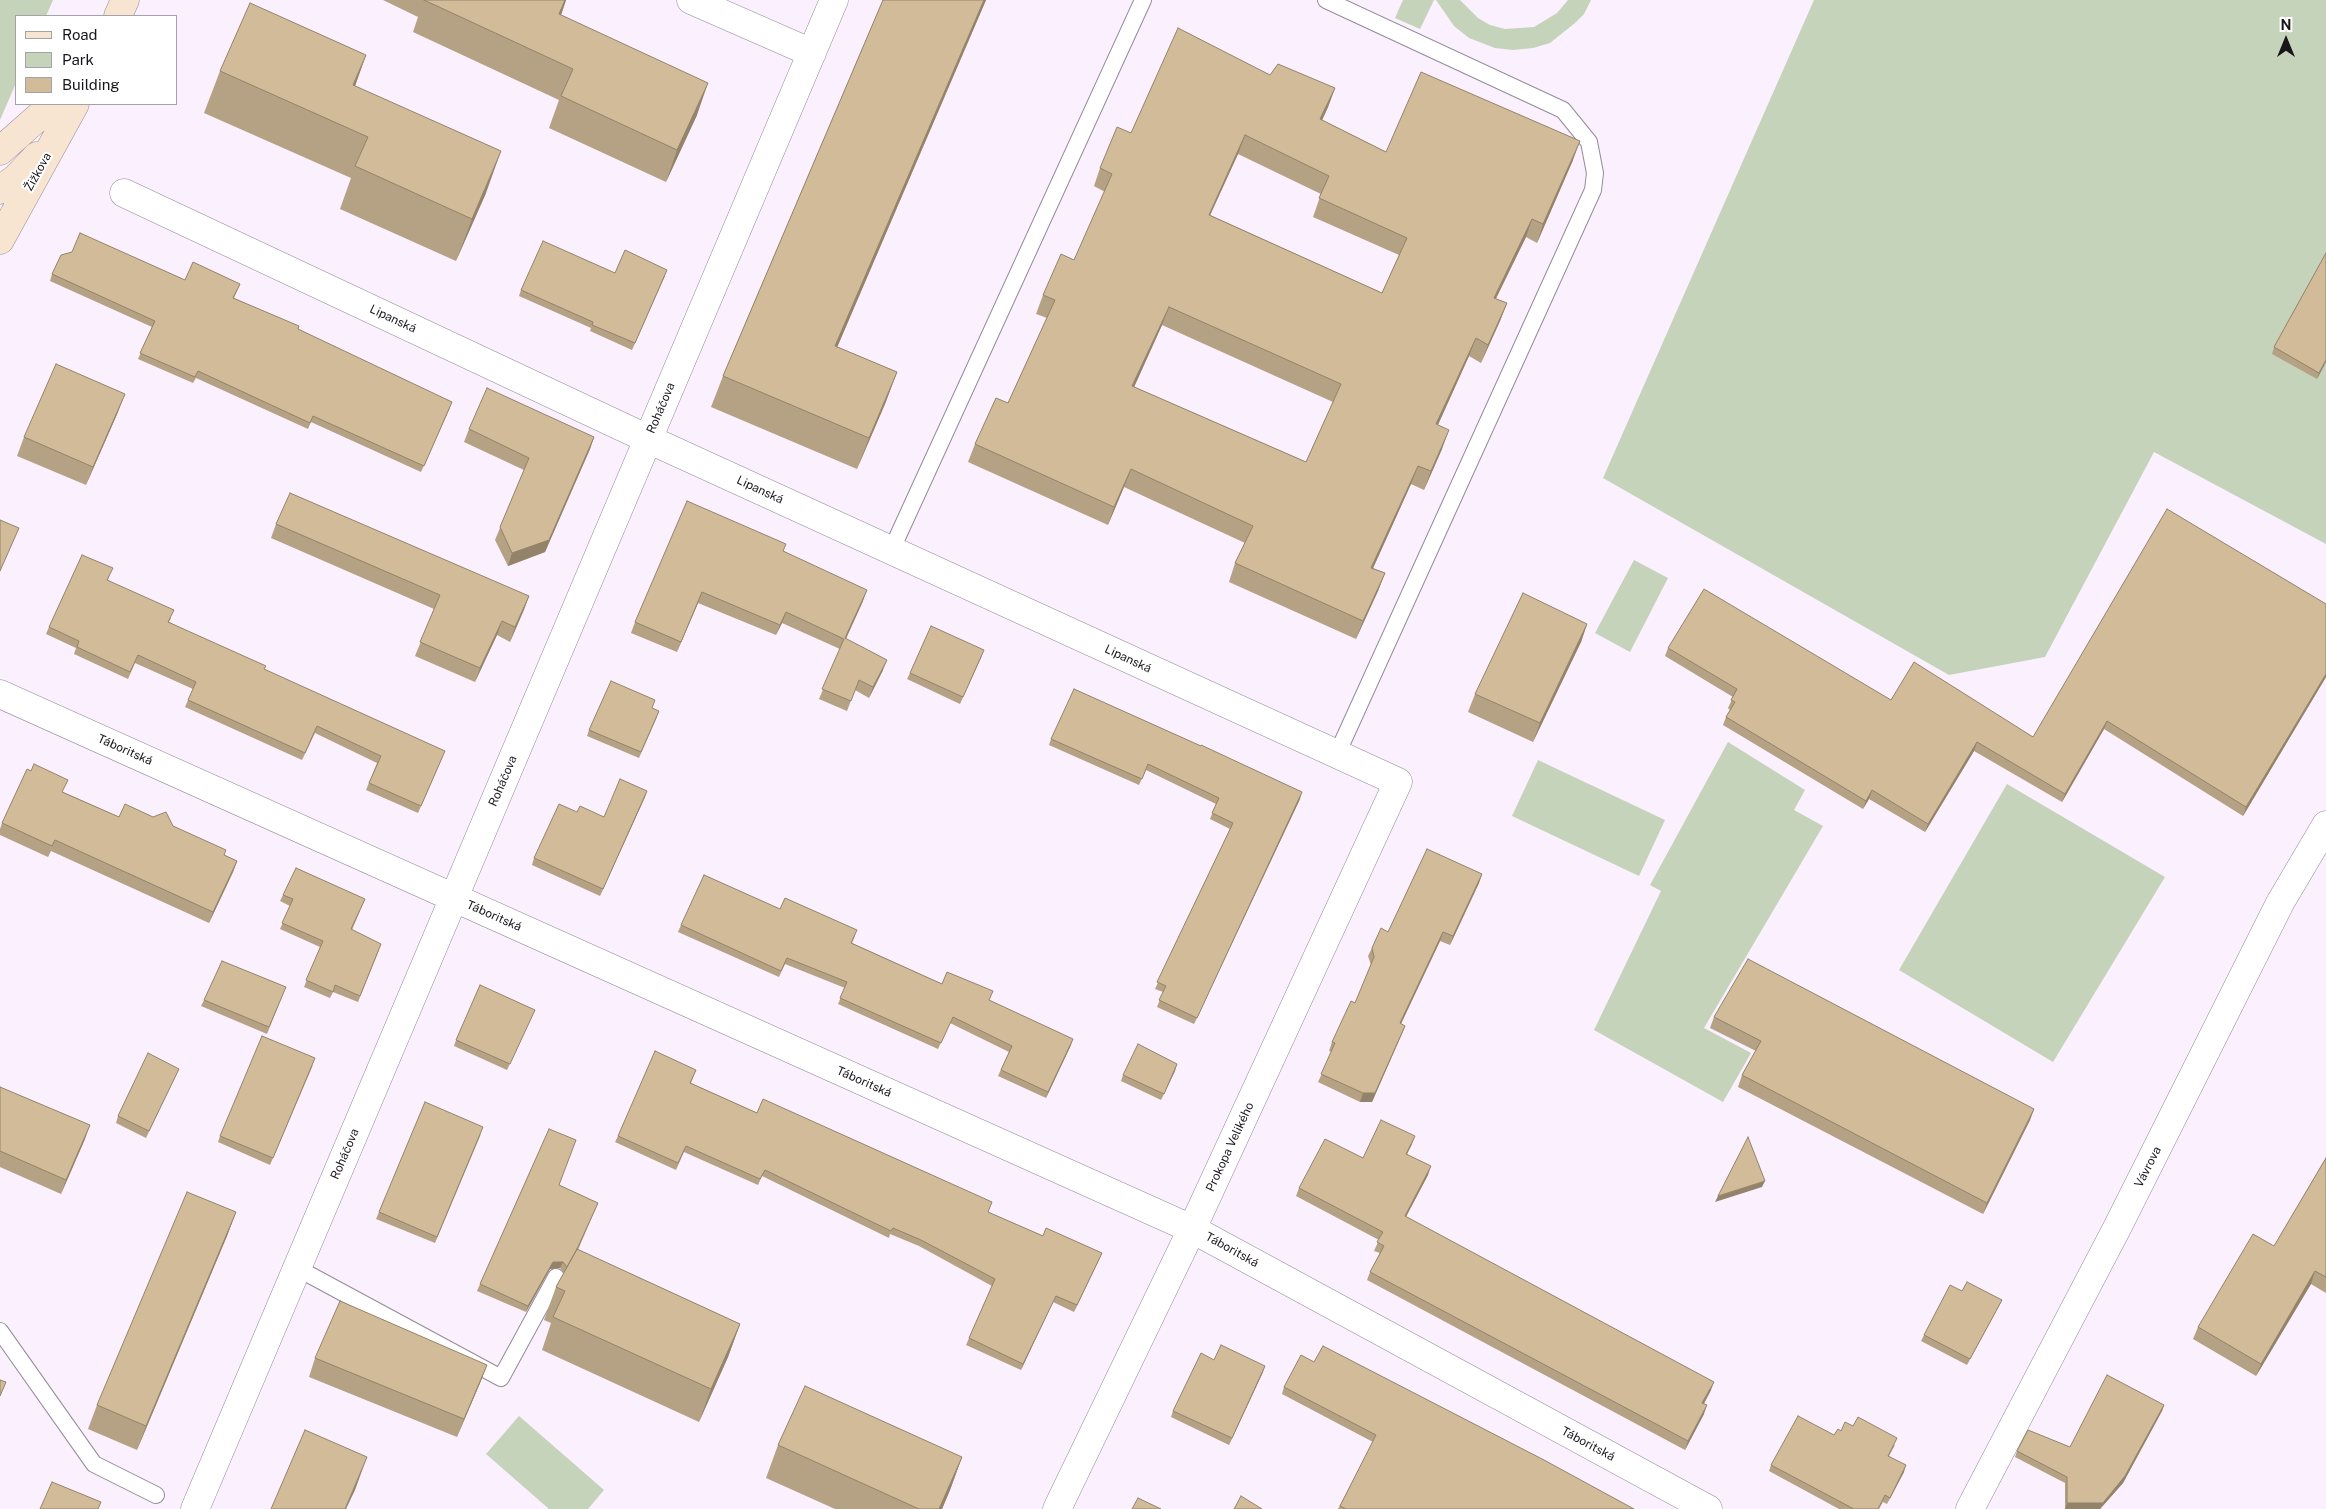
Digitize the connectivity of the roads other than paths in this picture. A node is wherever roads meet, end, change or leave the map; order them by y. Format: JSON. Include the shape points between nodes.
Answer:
{"nodes":[{"id":1,"x":125,"y":0,"type":"edge"},
{"id":2,"x":690,"y":0,"type":"edge"},
{"id":3,"x":834,"y":0,"type":"edge"},
{"id":4,"x":1143,"y":0,"type":"edge"},
{"id":5,"x":1326,"y":0,"type":"edge"},
{"id":6,"x":118,"y":15,"type":"edge"},
{"id":7,"x":812,"y":53,"type":"junction"},
{"id":8,"x":52,"y":105,"type":"edge"},
{"id":9,"x":73,"y":105,"type":"edge"},
{"id":10,"x":73,"y":105,"type":"edge"},
{"id":11,"x":0,"y":151,"type":"edge"},
{"id":12,"x":0,"y":190,"type":"edge"},
{"id":13,"x":124,"y":193,"type":"dead end"},
{"id":14,"x":0,"y":240,"type":"edge"},
{"id":15,"x":648,"y":439,"type":"junction"},
{"id":16,"x":891,"y":550,"type":"junction"},
{"id":17,"x":0,"y":694,"type":"edge"},
{"id":18,"x":1338,"y":754,"type":"junction"},
{"id":19,"x":1398,"y":782,"type":"joint"},
{"id":20,"x":2326,"y":825,"type":"edge"},
{"id":21,"x":454,"y":898,"type":"junction"},
{"id":22,"x":1192,"y":1229,"type":"junction"},
{"id":23,"x":297,"y":1268,"type":"junction"},
{"id":24,"x":556,"y":1277,"type":"dead end"},
{"id":25,"x":0,"y":1331,"type":"edge"},
{"id":26,"x":156,"y":1495,"type":"dead end"},
{"id":27,"x":194,"y":1509,"type":"edge"},
{"id":28,"x":1057,"y":1509,"type":"edge"},
{"id":29,"x":1708,"y":1509,"type":"edge"},
{"id":30,"x":1970,"y":1509,"type":"edge"}],
"edges":[{"from":1,"to":6,"type":"street"},
{"from":2,"to":7,"type":"street"},
{"from":3,"to":7,"type":"street","name":"Roháčova"},
{"from":4,"to":16,"type":"lane"},
{"from":5,"to":18,"type":"lane","via":[[1563,110],[1589,142],[1595,173],[1593,190]]},
{"from":7,"to":15,"type":"street","name":"Roháčova"},
{"from":8,"to":11,"type":"street"},
{"from":9,"to":12,"type":"street","name":"Žižkova","via":[[35,158]]},
{"from":10,"to":14,"type":"street","name":"Žižkova"},
{"from":13,"to":15,"type":"street","name":"Lipanská"},
{"from":15,"to":16,"type":"street","name":"Lipanská"},
{"from":15,"to":21,"type":"street","name":"Roháčova"},
{"from":16,"to":18,"type":"street","name":"Lipanská"},
{"from":17,"to":21,"type":"street","name":"Táboritská"},
{"from":18,"to":19,"type":"street","name":"Lipanská"},
{"from":19,"to":22,"type":"street","name":"Prokopa Velikého"},
{"from":20,"to":30,"type":"street","name":"Vávrova","via":[[2280,903],[2117,1228]]},
{"from":21,"to":22,"type":"street","name":"Táboritská"},
{"from":21,"to":23,"type":"street","name":"Roháčova"},
{"from":22,"to":28,"type":"street","name":"Prokopa Velikého"},
{"from":22,"to":29,"type":"street","name":"Táboritská"},
{"from":23,"to":24,"type":"lane","via":[[501,1378]]},
{"from":23,"to":27,"type":"street","name":"Roháčova"},
{"from":25,"to":26,"type":"lane","via":[[94,1464]]}]}
